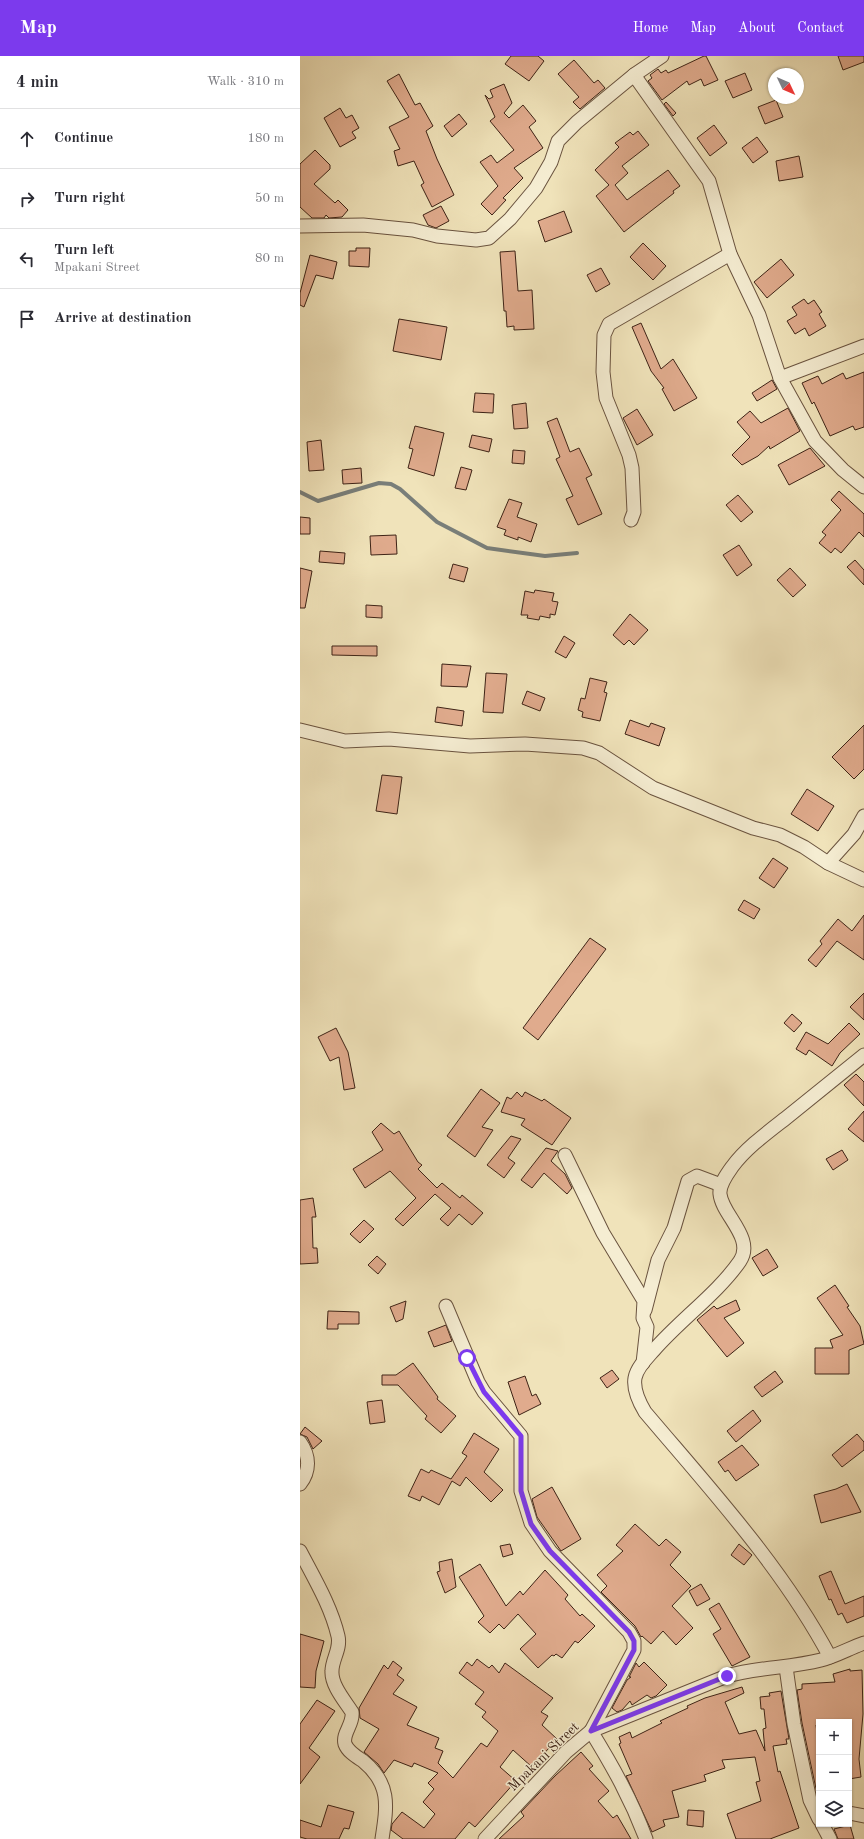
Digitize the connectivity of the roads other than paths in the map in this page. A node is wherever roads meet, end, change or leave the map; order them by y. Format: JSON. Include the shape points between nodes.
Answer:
{"nodes":[{"id":1,"x":662,"y":56,"type":"edge"},
{"id":2,"x":634,"y":75,"type":"junction"},
{"id":3,"x":300,"y":226,"type":"edge"},
{"id":4,"x":730,"y":254,"type":"junction"},
{"id":5,"x":864,"y":346,"type":"edge"},
{"id":6,"x":780,"y":378,"type":"junction"},
{"id":7,"x":864,"y":487,"type":"edge"},
{"id":8,"x":631,"y":520,"type":"dead end"},
{"id":9,"x":300,"y":730,"type":"edge"},
{"id":10,"x":864,"y":816,"type":"edge"},
{"id":11,"x":828,"y":863,"type":"junction"},
{"id":12,"x":864,"y":880,"type":"edge"},
{"id":13,"x":864,"y":1055,"type":"edge"},
{"id":14,"x":565,"y":1155,"type":"dead end"},
{"id":15,"x":722,"y":1185,"type":"junction"},
{"id":16,"x":446,"y":1306,"type":"dead end"},
{"id":17,"x":643,"y":1318,"type":"junction"},
{"id":18,"x":643,"y":1363,"type":"junction"},
{"id":19,"x":300,"y":1442,"type":"edge"},
{"id":20,"x":300,"y":1484,"type":"edge"},
{"id":21,"x":300,"y":1552,"type":"edge"},
{"id":22,"x":864,"y":1643,"type":"edge"},
{"id":23,"x":830,"y":1657,"type":"junction"},
{"id":24,"x":786,"y":1667,"type":"junction"},
{"id":25,"x":591,"y":1731,"type":"junction"},
{"id":26,"x":816,"y":1811,"type":"edge"},
{"id":27,"x":852,"y":1814,"type":"edge"},
{"id":28,"x":864,"y":1816,"type":"edge"},
{"id":29,"x":824,"y":1827,"type":"edge"},
{"id":30,"x":382,"y":1839,"type":"edge"},
{"id":31,"x":484,"y":1839,"type":"edge"},
{"id":32,"x":646,"y":1839,"type":"edge"},
{"id":33,"x":830,"y":1839,"type":"edge"}],
"edges":[{"from":1,"to":2,"type":"street"},
{"from":2,"to":3,"type":"street","via":[[558,141],[551,162],[536,188],[510,219],[489,238],[476,240],[444,237],[413,230],[363,225]]},
{"from":2,"to":4,"type":"street","via":[[709,181]]},
{"from":4,"to":6,"type":"street","via":[[759,315]]},
{"from":4,"to":8,"type":"street","via":[[610,324],[604,335],[603,372],[606,398],[632,468],[634,512]]},
{"from":5,"to":6,"type":"street"},
{"from":6,"to":7,"type":"street","via":[[815,441]]},
{"from":9,"to":11,"type":"street","via":[[345,741],[389,739],[470,746],[525,744],[583,748],[599,753],[652,788],[752,828],[780,835]]},
{"from":10,"to":11,"type":"street","via":[[854,834]]},
{"from":11,"to":12,"type":"street"},
{"from":13,"to":15,"type":"street","via":[[767,1133],[732,1167]]},
{"from":14,"to":17,"type":"street","via":[[603,1233],[644,1301]]},
{"from":15,"to":17,"type":"street","via":[[697,1176],[688,1181],[674,1228],[658,1260]]},
{"from":15,"to":18,"type":"street","via":[[720,1194],[724,1205],[740,1232],[744,1251],[741,1260],[718,1286],[681,1320]]},
{"from":16,"to":25,"type":"street","via":[[478,1382],[521,1436],[521,1491],[531,1524],[550,1551],[629,1632],[634,1641],[634,1650]]},
{"from":17,"to":18,"type":"street","via":[[647,1327]]},
{"from":18,"to":23,"type":"street","via":[[635,1382],[637,1397],[645,1412],[790,1590]]},
{"from":19,"to":20,"type":"street","via":[[308,1462],[307,1473]]},
{"from":21,"to":30,"type":"street","via":[[329,1609],[338,1637],[339,1645],[332,1670],[333,1680],[353,1718],[345,1736],[345,1743],[382,1782],[386,1799]]},
{"from":22,"to":23,"type":"street","name":"Mpakani Street"},
{"from":23,"to":24,"type":"street","name":"Mpakani Street"},
{"from":24,"to":25,"type":"street","name":"Mpakani Street","via":[[750,1670],[727,1676]]},
{"from":24,"to":26,"type":"street","via":[[794,1724],[810,1800]]},
{"from":25,"to":31,"type":"street","name":"Mpakani Street","via":[[566,1752]]},
{"from":25,"to":32,"type":"street","via":[[634,1807]]},
{"from":27,"to":28,"type":"street"},
{"from":29,"to":33,"type":"street"}]}
